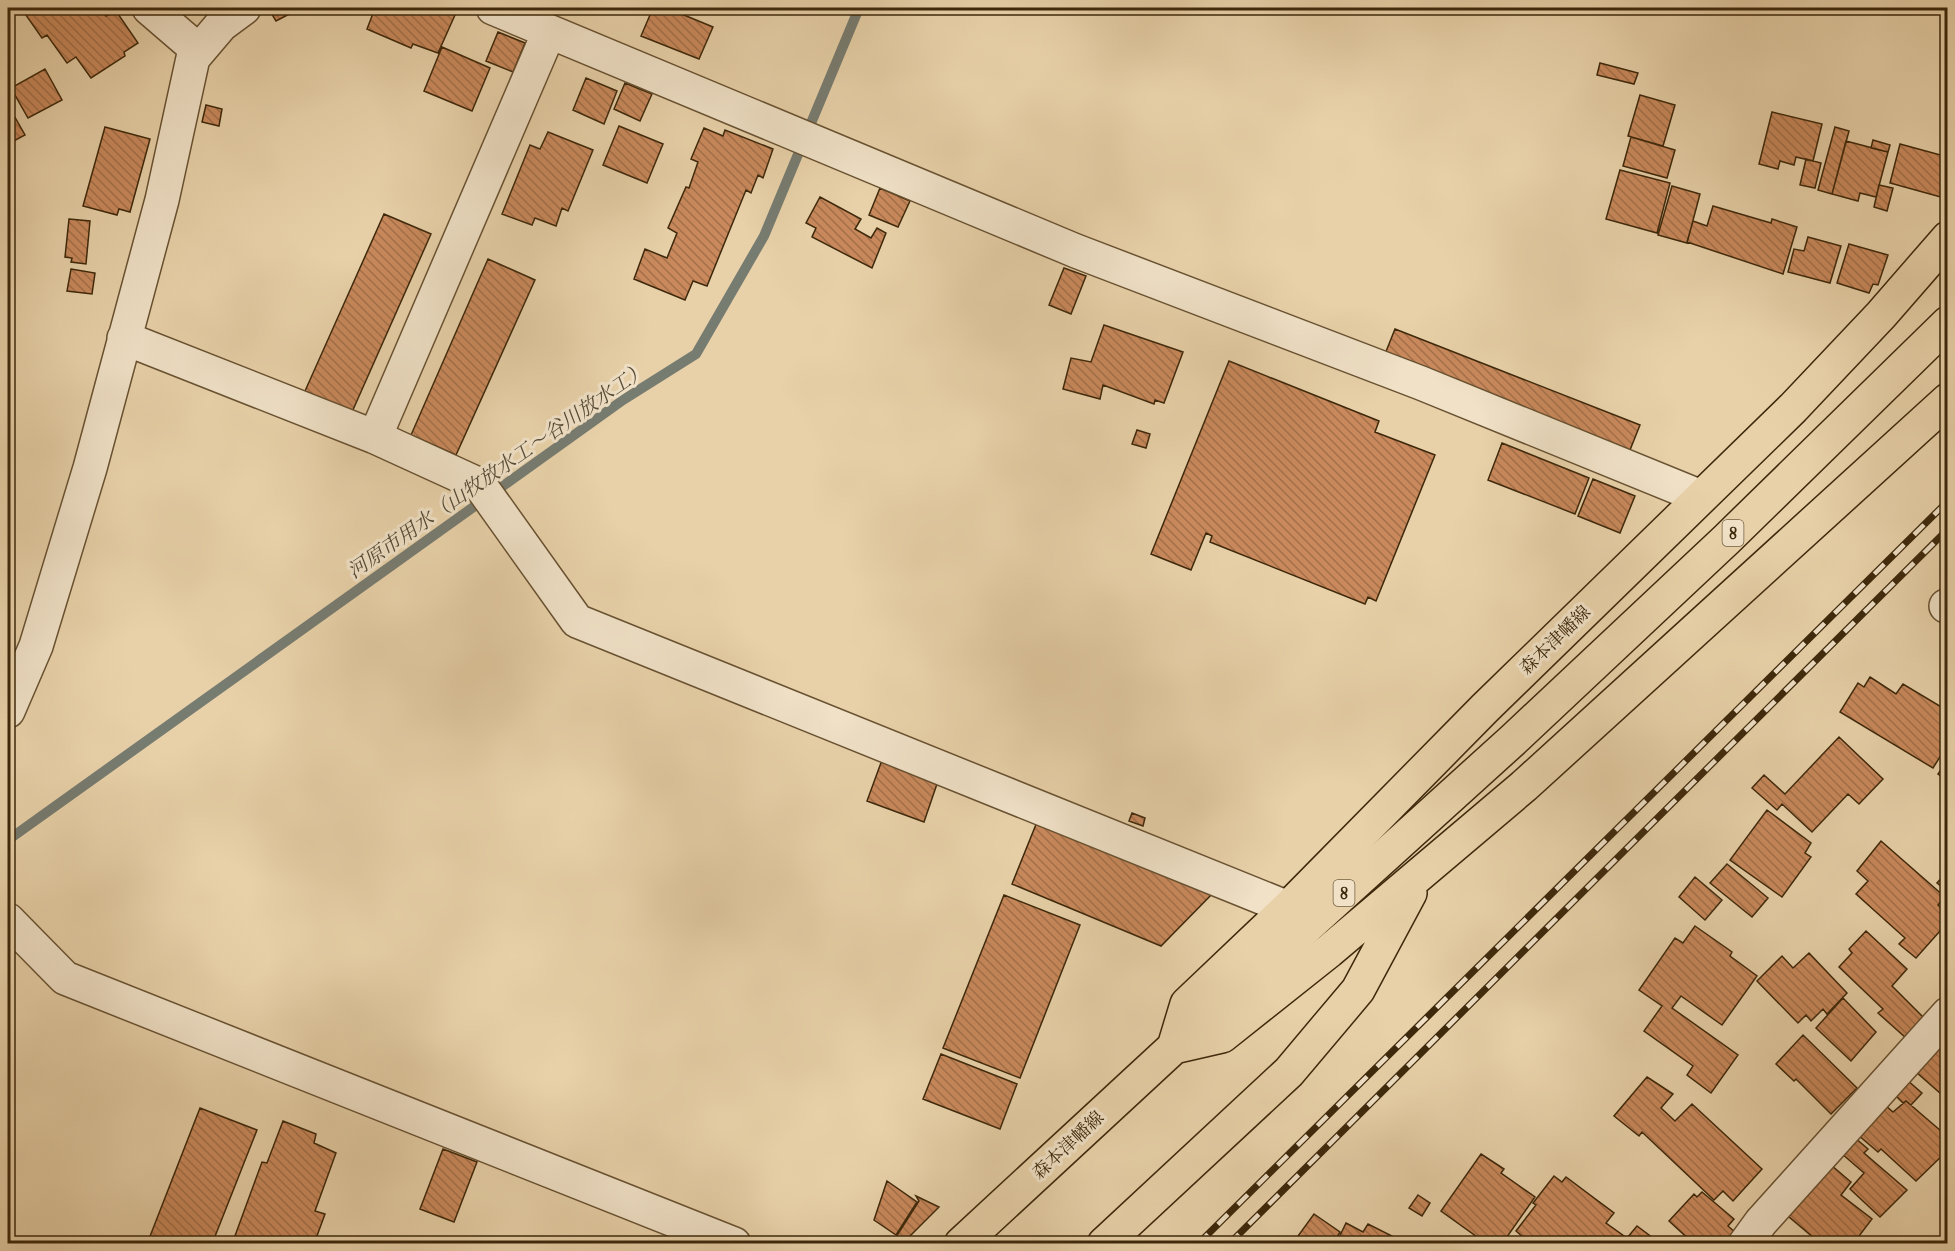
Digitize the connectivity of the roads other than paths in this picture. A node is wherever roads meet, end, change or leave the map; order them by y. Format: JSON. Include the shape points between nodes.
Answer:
{"nodes":[{"id":1,"x":149,"y":8,"type":"edge"},
{"id":2,"x":244,"y":8,"type":"edge"},
{"id":3,"x":493,"y":8,"type":"edge"},
{"id":4,"x":549,"y":32,"type":"junction"},
{"id":5,"x":199,"y":51,"type":"junction"},
{"id":6,"x":1947,"y":238,"type":"edge"},
{"id":7,"x":1947,"y":323,"type":"edge"},
{"id":8,"x":124,"y":338,"type":"junction"},
{"id":9,"x":1947,"y":400,"type":"edge"},
{"id":10,"x":375,"y":437,"type":"junction"},
{"id":11,"x":1701,"y":497,"type":"junction"},
{"id":12,"x":8,"y":711,"type":"edge"},
{"id":13,"x":1426,"y":869,"type":"junction"},
{"id":14,"x":1288,"y":908,"type":"junction"},
{"id":15,"x":8,"y":920,"type":"edge"},
{"id":16,"x":1947,"y":1014,"type":"edge"},
{"id":17,"x":1174,"y":1047,"type":"junction"},
{"id":18,"x":734,"y":1244,"type":"edge"},
{"id":19,"x":961,"y":1244,"type":"edge"},
{"id":20,"x":1104,"y":1244,"type":"edge"},
{"id":21,"x":1745,"y":1244,"type":"edge"}],
"edges":[{"from":1,"to":5,"type":"street"},
{"from":2,"to":5,"type":"street","via":[[221,25]]},
{"from":3,"to":4,"type":"street"},
{"from":4,"to":10,"type":"street"},
{"from":4,"to":11,"type":"street","via":[[1076,251],[1421,383]]},
{"from":5,"to":8,"type":"street","via":[[194,58],[162,200]]},
{"from":6,"to":11,"type":"main road","name":"森本津幡線","via":[[1793,408]]},
{"from":7,"to":17,"type":"main road","number":"8","via":[[1727,539]]},
{"from":8,"to":10,"type":"street"},
{"from":8,"to":12,"type":"street","via":[[90,468],[36,646]]},
{"from":9,"to":13,"type":"main road","name":"森本津幡線","via":[[1541,770]]},
{"from":10,"to":14,"type":"street","via":[[480,485],[577,621]]},
{"from":11,"to":14,"type":"main road","name":"森本津幡線"},
{"from":13,"to":17,"type":"main road","name":"森本津幡線","via":[[1222,1036]]},
{"from":13,"to":20,"type":"main road","via":[[1397,914],[1358,990],[1289,1072]]},
{"from":14,"to":17,"type":"main road","name":"森本津幡線","via":[[1187,1004]]},
{"from":15,"to":18,"type":"street","via":[[65,978]]},
{"from":16,"to":21,"type":"street","via":[[1761,1221]]},
{"from":17,"to":19,"type":"main road","name":"森本津幡線"}]}
